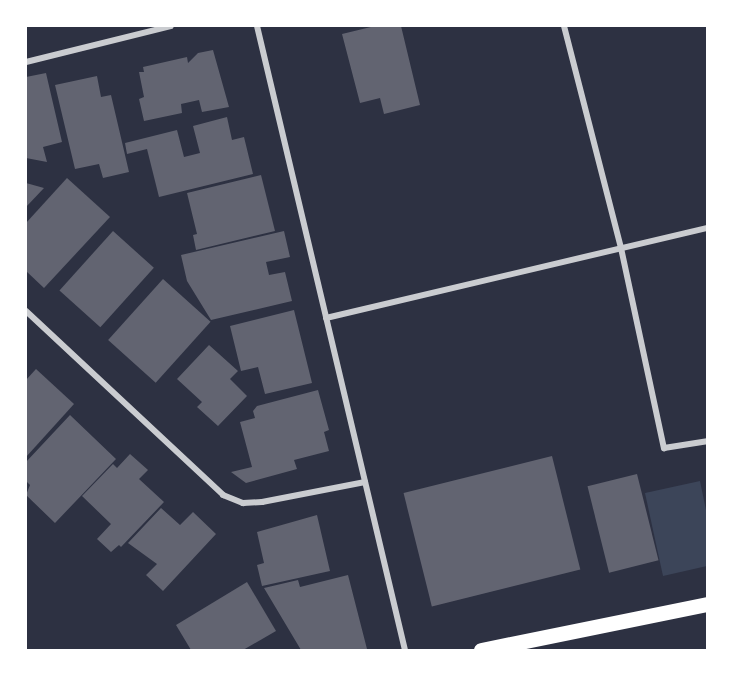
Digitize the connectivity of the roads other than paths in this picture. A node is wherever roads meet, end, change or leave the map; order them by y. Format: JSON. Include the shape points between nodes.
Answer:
{"nodes":[{"id":1,"x":171,"y":26,"type":"edge"},
{"id":2,"x":257,"y":26,"type":"edge"},
{"id":3,"x":564,"y":26,"type":"edge"},
{"id":4,"x":26,"y":62,"type":"edge"},
{"id":5,"x":708,"y":228,"type":"edge"},
{"id":6,"x":621,"y":248,"type":"junction"},
{"id":7,"x":26,"y":311,"type":"edge"},
{"id":8,"x":326,"y":318,"type":"junction"},
{"id":9,"x":708,"y":441,"type":"edge"},
{"id":10,"x":365,"y":482,"type":"junction"},
{"id":11,"x":708,"y":604,"type":"edge"},
{"id":12,"x":405,"y":651,"type":"edge"},
{"id":13,"x":481,"y":651,"type":"edge"}],
"edges":[{"from":1,"to":4,"type":"street"},
{"from":2,"to":8,"type":"street"},
{"from":3,"to":6,"type":"street"},
{"from":5,"to":6,"type":"street"},
{"from":6,"to":8,"type":"street"},
{"from":6,"to":9,"type":"street","via":[[664,448]]},
{"from":7,"to":10,"type":"street","via":[[223,495],[243,503],[262,502]]},
{"from":8,"to":10,"type":"street"},
{"from":10,"to":12,"type":"street"},
{"from":11,"to":13,"type":"main road"}]}
